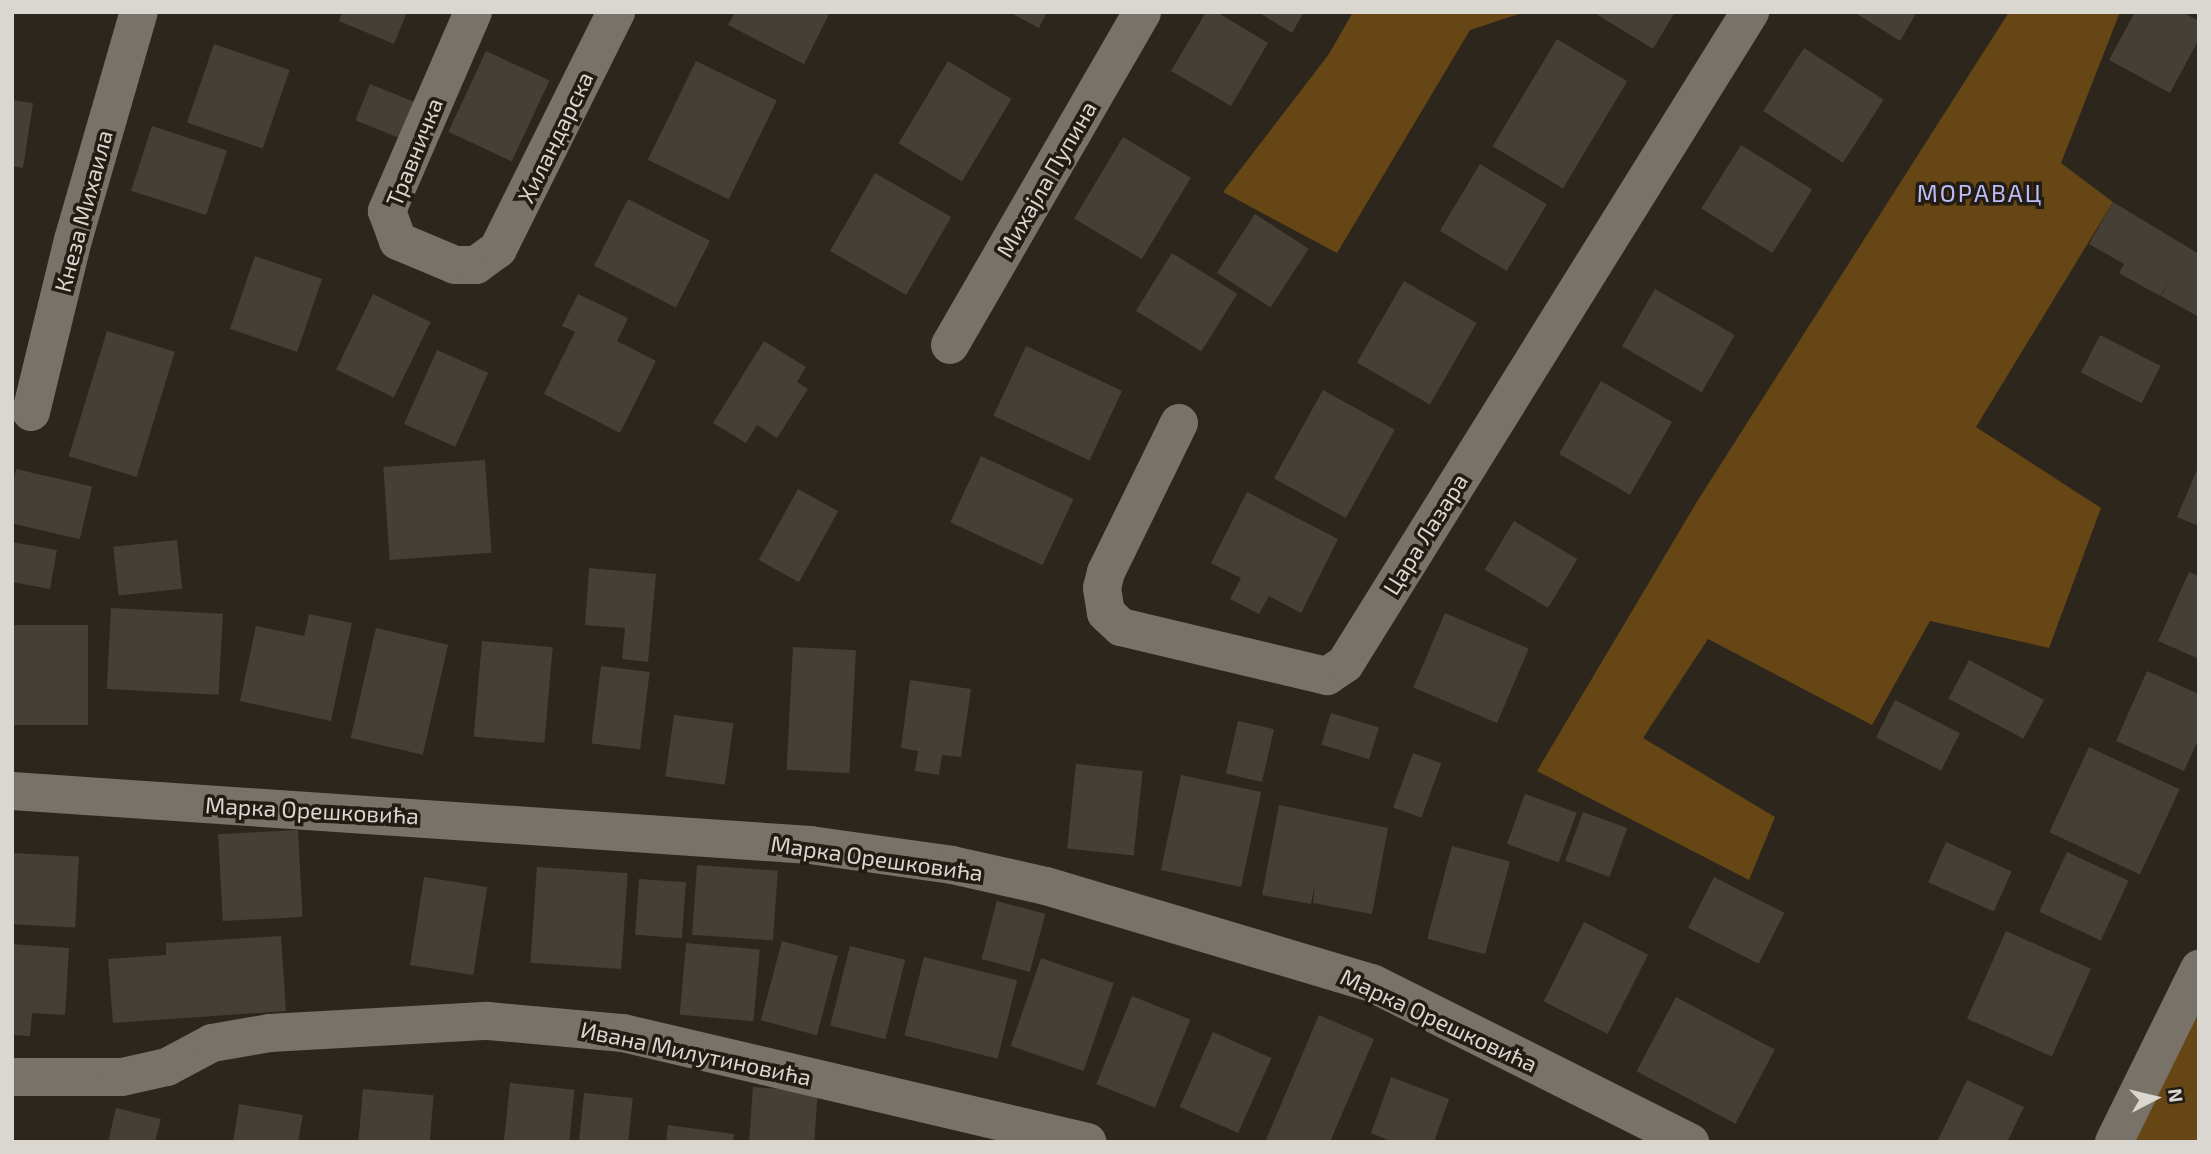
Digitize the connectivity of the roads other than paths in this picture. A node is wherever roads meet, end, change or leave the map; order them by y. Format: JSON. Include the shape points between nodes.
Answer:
{"nodes":[{"id":1,"x":139,"y":12,"type":"edge"},
{"id":2,"x":473,"y":12,"type":"edge"},
{"id":3,"x":616,"y":12,"type":"edge"},
{"id":4,"x":1142,"y":12,"type":"edge"},
{"id":5,"x":1750,"y":12,"type":"edge"},
{"id":6,"x":489,"y":259,"type":"joint"},
{"id":7,"x":950,"y":345,"type":"dead end"},
{"id":8,"x":31,"y":412,"type":"dead end"},
{"id":9,"x":1179,"y":423,"type":"dead end"},
{"id":10,"x":12,"y":791,"type":"edge"},
{"id":11,"x":2199,"y":969,"type":"edge"},
{"id":12,"x":12,"y":1077,"type":"edge"},
{"id":13,"x":1087,"y":1142,"type":"edge"},
{"id":14,"x":1690,"y":1142,"type":"edge"},
{"id":15,"x":2114,"y":1142,"type":"edge"}],
"edges":[{"from":1,"to":8,"type":"street","name":"Кнеза Михаила","via":[[73,240]]},
{"from":2,"to":6,"type":"street","name":"Травничка","via":[[387,211],[398,241],[455,265],[476,265]]},
{"from":3,"to":6,"type":"street","name":"Хиландарска","via":[[505,238]]},
{"from":4,"to":7,"type":"street","name":"Михајла Пупина"},
{"from":5,"to":9,"type":"street","name":"Цара Лазара","via":[[1345,664],[1327,676],[1121,627],[1106,612],[1102,588],[1106,572]]},
{"from":10,"to":14,"type":"street","name":"Марка Орешковића","via":[[810,845],[952,865],[1058,890],[1372,983]]},
{"from":11,"to":15,"type":"street"},
{"from":12,"to":13,"type":"street","name":"Ивана Милутиновића","via":[[121,1077],[167,1067],[212,1042],[258,1034],[488,1021],[623,1032]]}]}
